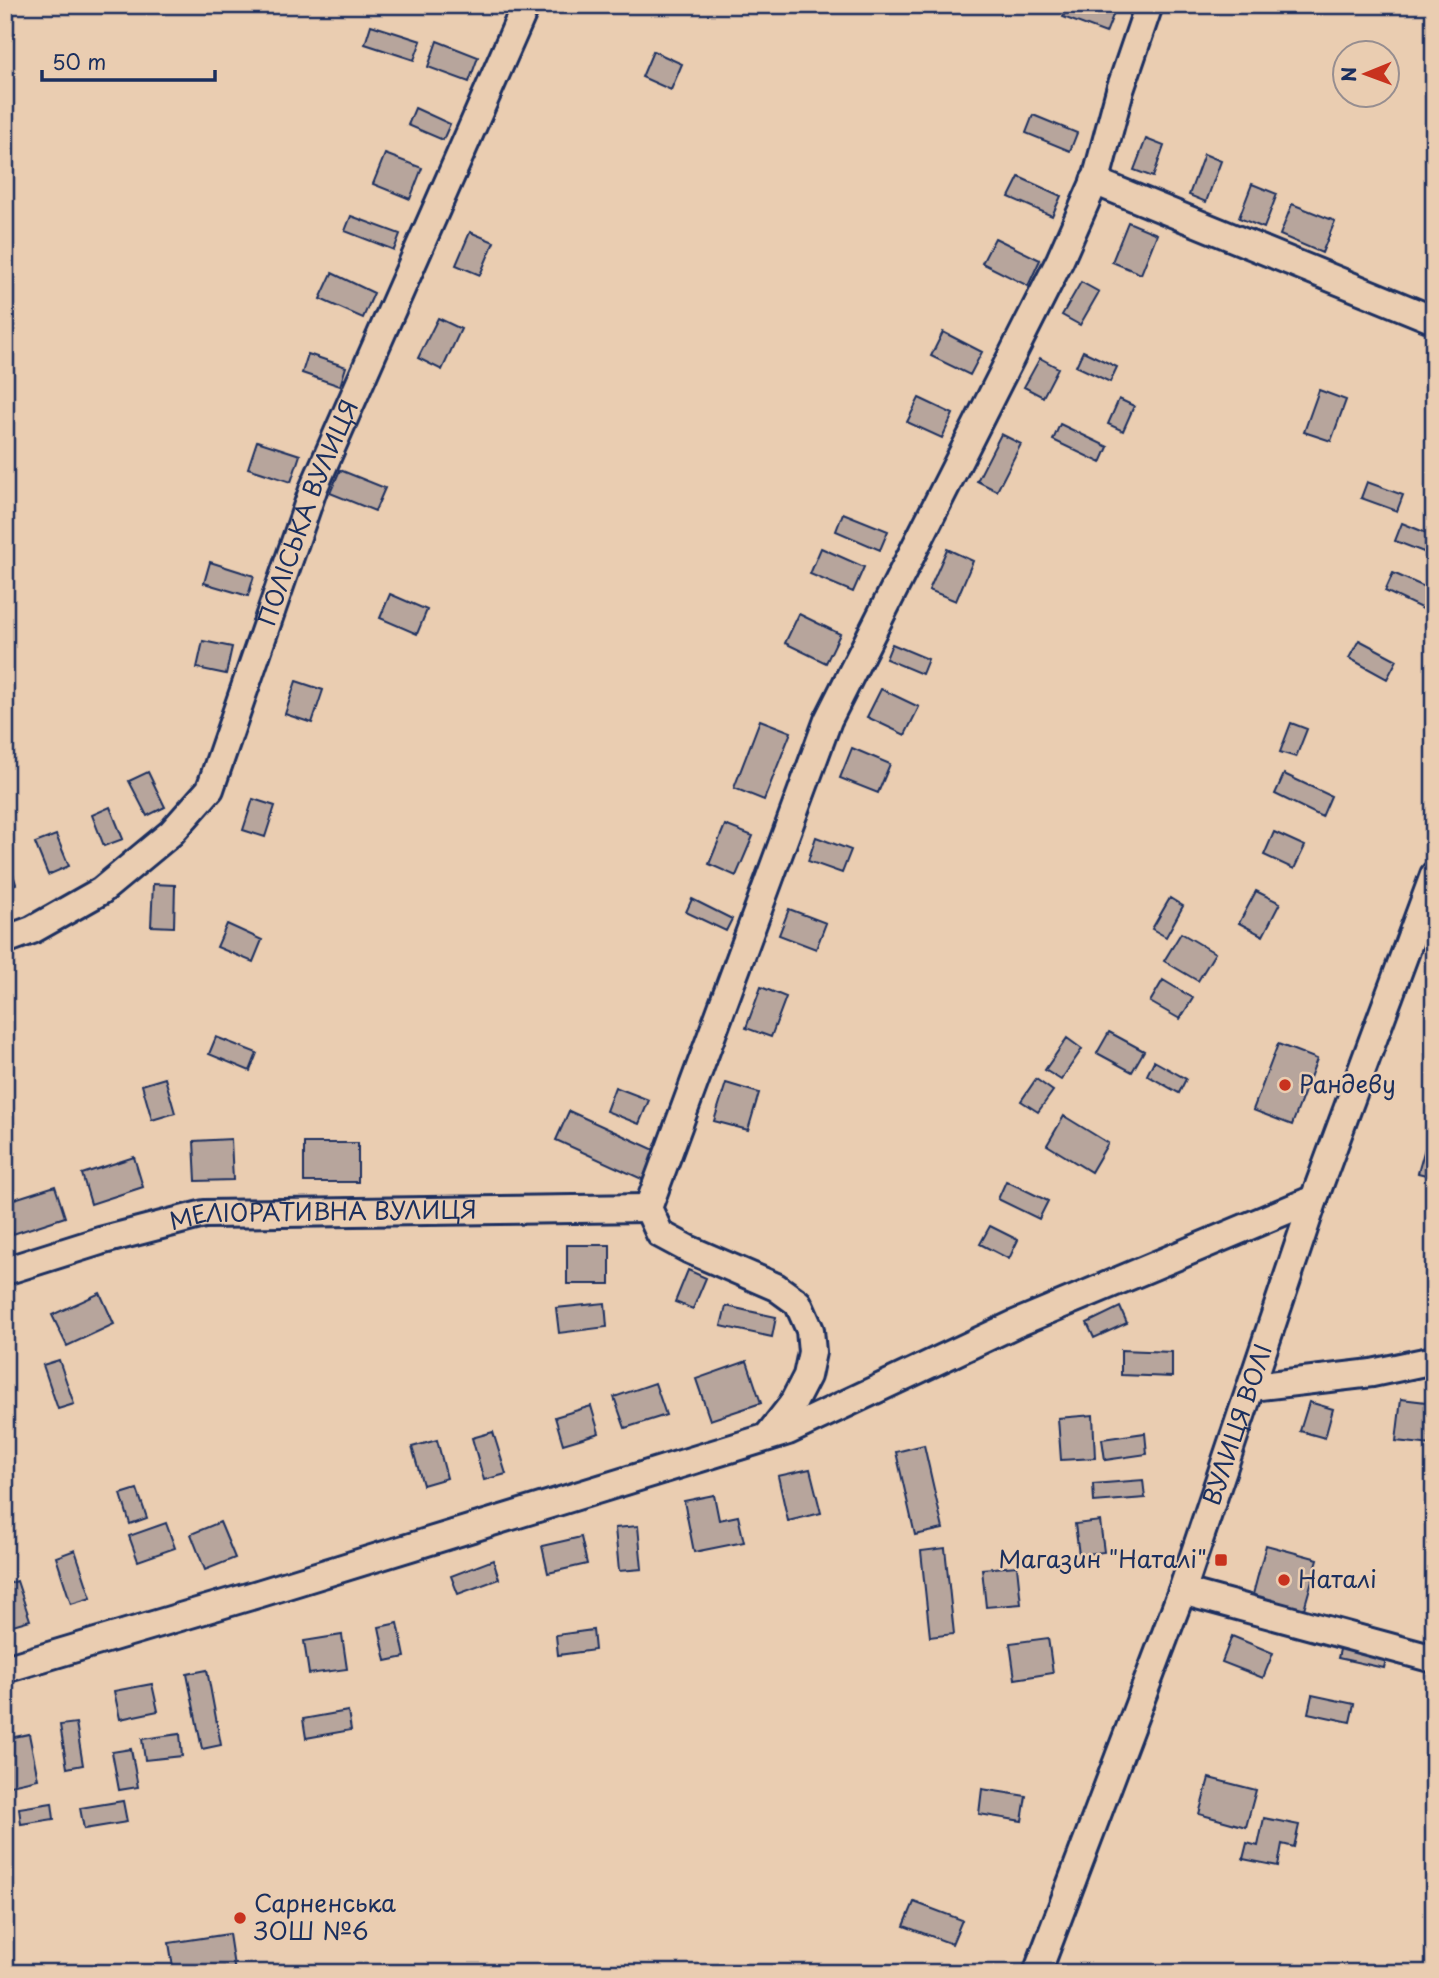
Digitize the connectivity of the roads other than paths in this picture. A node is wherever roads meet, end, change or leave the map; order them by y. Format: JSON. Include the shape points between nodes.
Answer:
{"nodes":[{"id":1,"x":526,"y":5,"type":"edge"},
{"id":2,"x":1149,"y":5,"type":"edge"},
{"id":3,"x":1094,"y":181,"type":"junction"},
{"id":4,"x":1434,"y":320,"type":"edge"},
{"id":5,"x":1434,"y":875,"type":"edge"},
{"id":6,"x":5,"y":940,"type":"edge"},
{"id":7,"x":1314,"y":1199,"type":"junction"},
{"id":8,"x":648,"y":1208,"type":"junction"},
{"id":9,"x":5,"y":1271,"type":"edge"},
{"id":10,"x":1434,"y":1360,"type":"edge"},
{"id":11,"x":1252,"y":1387,"type":"junction"},
{"id":12,"x":767,"y":1437,"type":"junction"},
{"id":13,"x":1182,"y":1591,"type":"junction"},
{"id":14,"x":1434,"y":1659,"type":"edge"},
{"id":15,"x":5,"y":1669,"type":"edge"},
{"id":16,"x":1037,"y":1973,"type":"edge"}],
"edges":[{"from":1,"to":6,"type":"street","name":"ПОЛІСЬКА ВУЛИЦЯ","via":[[314,487],[210,789],[171,833],[100,891]]},
{"from":2,"to":3,"type":"street"},
{"from":3,"to":4,"type":"street"},
{"from":3,"to":8,"type":"street","via":[[1054,272],[828,720]]},
{"from":5,"to":7,"type":"street","name":"ВУЛИЦЯ ВОЛІ"},
{"from":7,"to":11,"type":"street","name":"ВУЛИЦЯ ВОЛІ"},
{"from":7,"to":12,"type":"street","via":[[1016,1324]]},
{"from":8,"to":9,"type":"street","name":"МЕЛІОРАТИВНА ВУЛИЦЯ","via":[[204,1213]]},
{"from":8,"to":12,"type":"street","via":[[660,1234],[776,1287],[798,1303],[810,1330],[807,1376]]},
{"from":10,"to":11,"type":"street","via":[[1372,1373]]},
{"from":11,"to":13,"type":"street","name":"ВУЛИЦЯ ВОЛІ"},
{"from":12,"to":15,"type":"street"},
{"from":13,"to":14,"type":"street"},
{"from":13,"to":16,"type":"street","name":"ВУЛИЦЯ ВОЛІ"}]}
